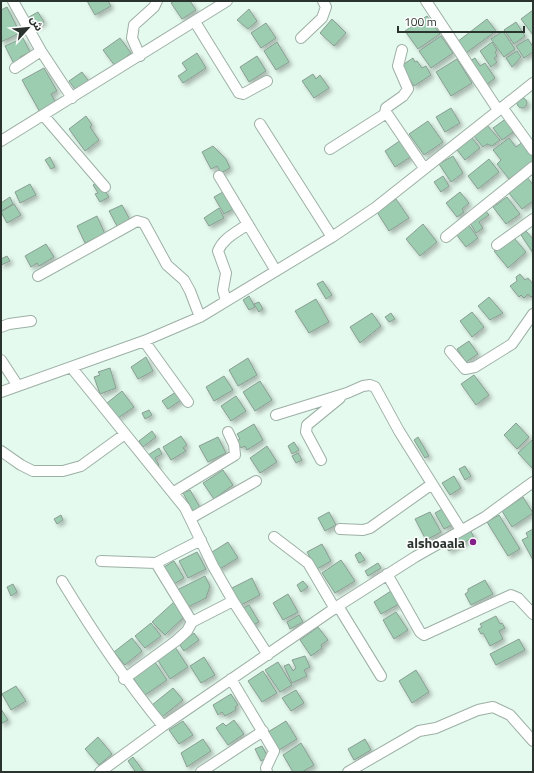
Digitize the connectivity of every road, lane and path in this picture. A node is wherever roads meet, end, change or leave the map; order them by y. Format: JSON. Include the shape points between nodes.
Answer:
{"nodes":[{"id":1,"x":13,"y":1,"type":"edge"},
{"id":2,"x":157,"y":1,"type":"edge"},
{"id":3,"x":227,"y":1,"type":"edge"},
{"id":4,"x":323,"y":1,"type":"edge"},
{"id":5,"x":426,"y":1,"type":"edge"},
{"id":6,"x":195,"y":22,"type":"junction"},
{"id":7,"x":301,"y":38,"type":"dead end"},
{"id":8,"x":402,"y":50,"type":"dead end"},
{"id":9,"x":41,"y":51,"type":"junction"},
{"id":10,"x":140,"y":56,"type":"junction"},
{"id":11,"x":15,"y":68,"type":"dead end"},
{"id":12,"x":267,"y":81,"type":"dead end"},
{"id":13,"x":533,"y":83,"type":"edge"},
{"id":14,"x":72,"y":98,"type":"junction"},
{"id":15,"x":500,"y":108,"type":"junction"},
{"id":16,"x":385,"y":114,"type":"junction"},
{"id":17,"x":44,"y":116,"type":"junction"},
{"id":18,"x":260,"y":124,"type":"dead end"},
{"id":19,"x":1,"y":141,"type":"edge"},
{"id":20,"x":330,"y":149,"type":"dead end"},
{"id":21,"x":533,"y":150,"type":"edge"},
{"id":22,"x":533,"y":167,"type":"edge"},
{"id":23,"x":424,"y":168,"type":"junction"},
{"id":24,"x":219,"y":176,"type":"dead end"},
{"id":25,"x":106,"y":187,"type":"dead end"},
{"id":26,"x":533,"y":218,"type":"edge"},
{"id":27,"x":248,"y":224,"type":"junction"},
{"id":28,"x":332,"y":237,"type":"junction"},
{"id":29,"x":446,"y":237,"type":"dead end"},
{"id":30,"x":497,"y":245,"type":"dead end"},
{"id":31,"x":276,"y":271,"type":"junction"},
{"id":32,"x":38,"y":276,"type":"dead end"},
{"id":33,"x":226,"y":301,"type":"junction"},
{"id":34,"x":533,"y":314,"type":"edge"},
{"id":35,"x":200,"y":317,"type":"junction"},
{"id":36,"x":31,"y":321,"type":"dead end"},
{"id":37,"x":1,"y":328,"type":"edge"},
{"id":38,"x":144,"y":341,"type":"junction"},
{"id":39,"x":450,"y":350,"type":"dead end"},
{"id":40,"x":1,"y":360,"type":"edge"},
{"id":41,"x":71,"y":367,"type":"junction"},
{"id":42,"x":18,"y":386,"type":"junction"},
{"id":43,"x":1,"y":392,"type":"edge"},
{"id":44,"x":345,"y":394,"type":"junction"},
{"id":45,"x":188,"y":402,"type":"dead end"},
{"id":46,"x":276,"y":415,"type":"dead end"},
{"id":47,"x":228,"y":432,"type":"dead end"},
{"id":48,"x":125,"y":434,"type":"junction"},
{"id":49,"x":1,"y":451,"type":"edge"},
{"id":50,"x":321,"y":460,"type":"dead end"},
{"id":51,"x":256,"y":481,"type":"dead end"},
{"id":52,"x":533,"y":482,"type":"edge"},
{"id":53,"x":432,"y":484,"type":"junction"},
{"id":54,"x":174,"y":492,"type":"junction"},
{"id":55,"x":190,"y":518,"type":"junction"},
{"id":56,"x":340,"y":529,"type":"dead end"},
{"id":57,"x":461,"y":530,"type":"junction"},
{"id":58,"x":274,"y":537,"type":"dead end"},
{"id":59,"x":201,"y":540,"type":"junction"},
{"id":60,"x":101,"y":561,"type":"dead end"},
{"id":61,"x":156,"y":563,"type":"junction"},
{"id":62,"x":387,"y":574,"type":"junction"},
{"id":63,"x":62,"y":581,"type":"dead end"},
{"id":64,"x":233,"y":602,"type":"junction"},
{"id":65,"x":337,"y":608,"type":"junction"},
{"id":66,"x":533,"y":614,"type":"edge"},
{"id":67,"x":192,"y":622,"type":"junction"},
{"id":68,"x":268,"y":655,"type":"junction"},
{"id":69,"x":381,"y":676,"type":"dead end"},
{"id":70,"x":231,"y":678,"type":"junction"},
{"id":71,"x":124,"y":679,"type":"junction"},
{"id":72,"x":163,"y":726,"type":"junction"},
{"id":73,"x":263,"y":731,"type":"junction"},
{"id":74,"x":531,"y":735,"type":"edge"},
{"id":75,"x":100,"y":772,"type":"edge"},
{"id":76,"x":201,"y":772,"type":"edge"},
{"id":77,"x":267,"y":772,"type":"edge"},
{"id":78,"x":348,"y":772,"type":"edge"}],
"edges":[{"from":1,"to":9,"type":"street"},
{"from":2,"to":10,"type":"street","via":[[134,25],[132,38]]},
{"from":3,"to":6,"type":"street"},
{"from":4,"to":7,"type":"street","via":[[326,7],[322,18]]},
{"from":5,"to":15,"type":"street"},
{"from":6,"to":10,"type":"street"},
{"from":6,"to":12,"type":"street","via":[[239,93],[243,94]]},
{"from":8,"to":16,"type":"street","via":[[398,66],[408,89],[403,96],[386,108]]},
{"from":9,"to":11,"type":"street"},
{"from":9,"to":14,"type":"street"},
{"from":10,"to":14,"type":"street"},
{"from":13,"to":15,"type":"street"},
{"from":14,"to":17,"type":"street"},
{"from":15,"to":21,"type":"street"},
{"from":15,"to":23,"type":"street"},
{"from":16,"to":20,"type":"street"},
{"from":16,"to":23,"type":"street"},
{"from":17,"to":19,"type":"street"},
{"from":17,"to":25,"type":"street"},
{"from":18,"to":28,"type":"street"},
{"from":22,"to":29,"type":"street"},
{"from":23,"to":28,"type":"street","via":[[375,208]]},
{"from":24,"to":27,"type":"street"},
{"from":26,"to":30,"type":"street"},
{"from":27,"to":31,"type":"street"},
{"from":27,"to":33,"type":"street","via":[[228,238],[218,251],[226,272],[223,290]]},
{"from":28,"to":31,"type":"street"},
{"from":31,"to":33,"type":"street"},
{"from":32,"to":35,"type":"street","via":[[140,221],[167,265],[184,280]]},
{"from":33,"to":35,"type":"street"},
{"from":34,"to":39,"type":"street","via":[[512,344],[475,367],[465,369]]},
{"from":35,"to":38,"type":"street"},
{"from":36,"to":37,"type":"street","via":[[9,324]]},
{"from":38,"to":41,"type":"street"},
{"from":38,"to":45,"type":"street"},
{"from":40,"to":42,"type":"street"},
{"from":41,"to":42,"type":"street"},
{"from":41,"to":48,"type":"street"},
{"from":42,"to":43,"type":"street"},
{"from":44,"to":46,"type":"street"},
{"from":44,"to":50,"type":"street","via":[[307,425],[306,432]]},
{"from":44,"to":53,"type":"street","via":[[363,386],[375,387]]},
{"from":47,"to":54,"type":"street","via":[[235,455]]},
{"from":48,"to":49,"type":"street","via":[[81,466],[63,471],[33,471]]},
{"from":48,"to":54,"type":"street"},
{"from":51,"to":55,"type":"street"},
{"from":52,"to":57,"type":"street","via":[[485,517]]},
{"from":53,"to":56,"type":"street","via":[[370,528]]},
{"from":53,"to":57,"type":"street"},
{"from":54,"to":55,"type":"street"},
{"from":55,"to":59,"type":"street"},
{"from":57,"to":62,"type":"street"},
{"from":58,"to":65,"type":"street","via":[[308,563]]},
{"from":59,"to":61,"type":"street"},
{"from":59,"to":64,"type":"street"},
{"from":60,"to":61,"type":"street"},
{"from":61,"to":67,"type":"street"},
{"from":62,"to":65,"type":"street"},
{"from":62,"to":66,"type":"street","via":[[424,635],[510,594],[518,598]]},
{"from":63,"to":71,"type":"street"},
{"from":64,"to":67,"type":"street"},
{"from":64,"to":68,"type":"street"},
{"from":65,"to":68,"type":"street"},
{"from":65,"to":69,"type":"street"},
{"from":67,"to":71,"type":"street","via":[[176,641]]},
{"from":68,"to":70,"type":"street"},
{"from":70,"to":72,"type":"street"},
{"from":70,"to":73,"type":"street"},
{"from":71,"to":72,"type":"street"},
{"from":72,"to":75,"type":"street"},
{"from":73,"to":76,"type":"street"},
{"from":73,"to":77,"type":"street","via":[[274,751],[266,768]]},
{"from":74,"to":78,"type":"street","via":[[500,709],[493,707],[478,710],[436,728],[419,731]]}]}
